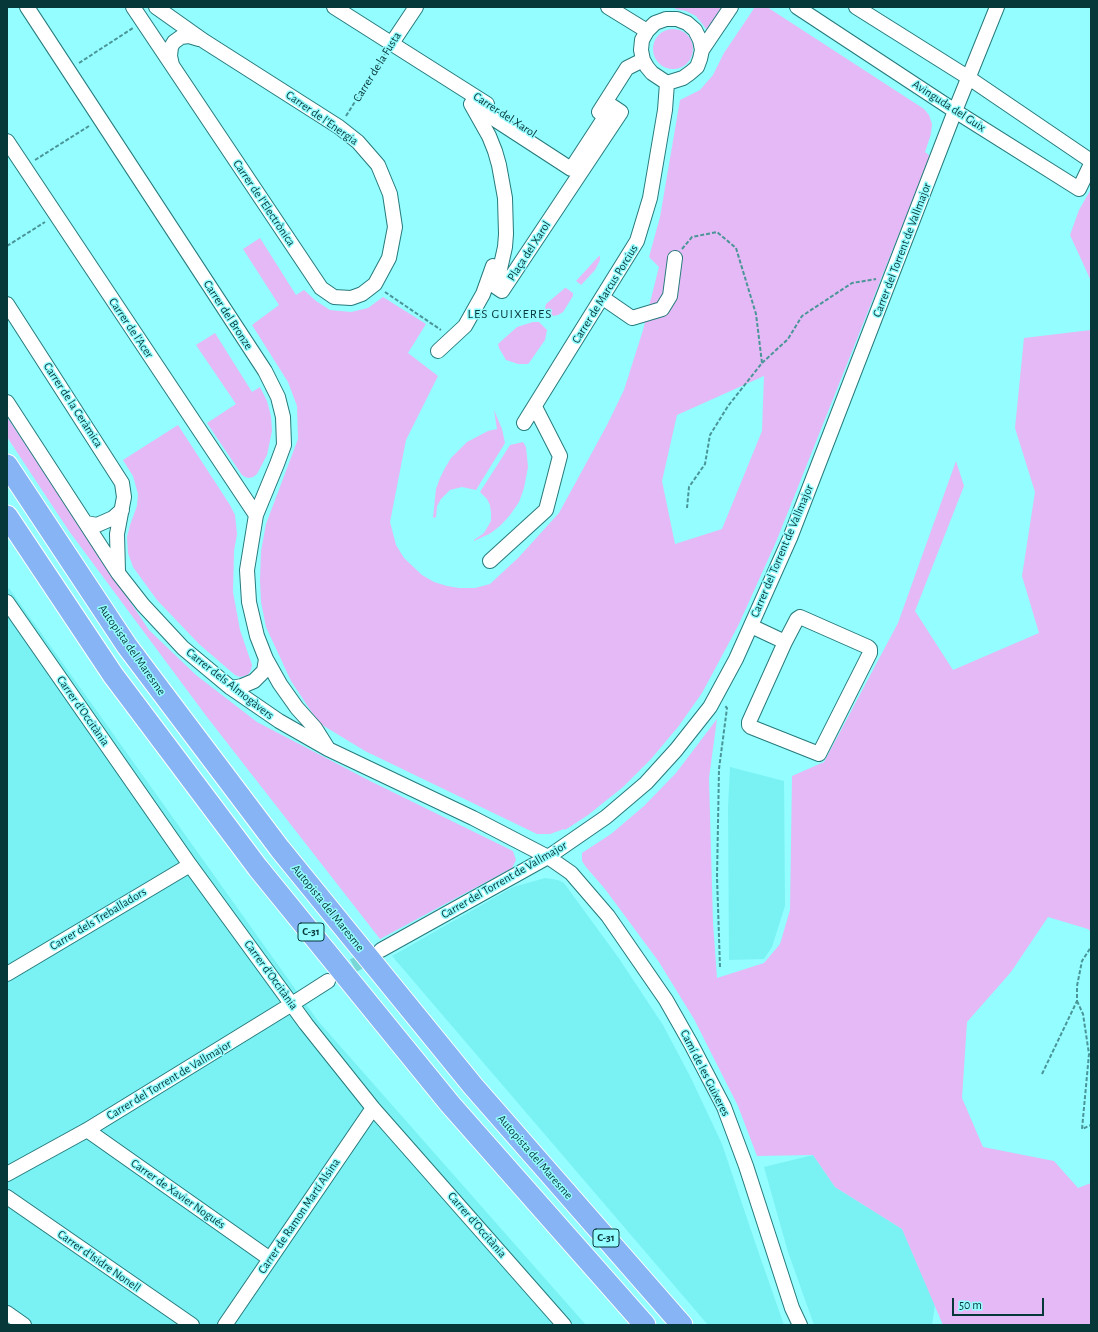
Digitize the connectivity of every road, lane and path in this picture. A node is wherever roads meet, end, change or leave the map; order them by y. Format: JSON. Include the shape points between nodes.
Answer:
{"nodes":[{"id":1,"x":27,"y":7,"type":"edge"},
{"id":2,"x":133,"y":7,"type":"edge"},
{"id":3,"x":156,"y":7,"type":"edge"},
{"id":4,"x":334,"y":7,"type":"edge"},
{"id":5,"x":416,"y":7,"type":"edge"},
{"id":6,"x":608,"y":7,"type":"edge"},
{"id":7,"x":666,"y":7,"type":"edge"},
{"id":8,"x":731,"y":7,"type":"edge"},
{"id":9,"x":797,"y":7,"type":"edge"},
{"id":10,"x":856,"y":7,"type":"edge"},
{"id":11,"x":997,"y":7,"type":"edge"},
{"id":12,"x":143,"y":22,"type":"junction"},
{"id":13,"x":651,"y":27,"type":"junction"},
{"id":14,"x":204,"y":41,"type":"junction"},
{"id":15,"x":392,"y":43,"type":"junction"},
{"id":16,"x":702,"y":50,"type":"junction"},
{"id":17,"x":643,"y":60,"type":"junction"},
{"id":18,"x":173,"y":66,"type":"junction"},
{"id":19,"x":68,"y":70,"type":"junction"},
{"id":20,"x":439,"y":73,"type":"junction"},
{"id":21,"x":969,"y":78,"type":"junction"},
{"id":22,"x":667,"y":83,"type":"junction"},
{"id":23,"x":612,"y":106,"type":"joint"},
{"id":24,"x":956,"y":111,"type":"junction"},
{"id":25,"x":100,"y":118,"type":"junction"},
{"id":26,"x":339,"y":127,"type":"junction"},
{"id":27,"x":7,"y":141,"type":"edge"},
{"id":28,"x":1091,"y":162,"type":"edge"},
{"id":29,"x":24,"y":167,"type":"junction"},
{"id":30,"x":56,"y":215,"type":"junction"},
{"id":31,"x":7,"y":246,"type":"edge"},
{"id":32,"x":675,"y":258,"type":"joint"},
{"id":33,"x":890,"y":282,"type":"junction"},
{"id":34,"x":375,"y":284,"type":"junction"},
{"id":35,"x":603,"y":298,"type":"junction"},
{"id":36,"x":7,"y":304,"type":"edge"},
{"id":37,"x":452,"y":338,"type":"junction"},
{"id":38,"x":438,"y":351,"type":"dead end"},
{"id":39,"x":762,"y":363,"type":"junction"},
{"id":40,"x":7,"y":402,"type":"edge"},
{"id":41,"x":535,"y":407,"type":"junction"},
{"id":42,"x":524,"y":423,"type":"dead end"},
{"id":43,"x":7,"y":466,"type":"edge"},
{"id":44,"x":687,"y":508,"type":"dead end"},
{"id":45,"x":122,"y":510,"type":"junction"},
{"id":46,"x":256,"y":515,"type":"junction"},
{"id":47,"x":7,"y":516,"type":"edge"},
{"id":48,"x":86,"y":523,"type":"junction"},
{"id":49,"x":490,"y":562,"type":"dead end"},
{"id":50,"x":118,"y":573,"type":"junction"},
{"id":51,"x":9,"y":610,"type":"edge"},
{"id":52,"x":751,"y":626,"type":"junction"},
{"id":53,"x":786,"y":642,"type":"junction"},
{"id":54,"x":266,"y":659,"type":"junction"},
{"id":55,"x":231,"y":688,"type":"junction"},
{"id":56,"x":716,"y":696,"type":"junction"},
{"id":57,"x":328,"y":749,"type":"junction"},
{"id":58,"x":548,"y":857,"type":"junction"},
{"id":59,"x":190,"y":865,"type":"junction"},
{"id":60,"x":1091,"y":947,"type":"edge"},
{"id":61,"x":381,"y":950,"type":"tunnel mouth"},
{"id":62,"x":720,"y":967,"type":"dead end"},
{"id":63,"x":7,"y":974,"type":"edge"},
{"id":64,"x":328,"y":981,"type":"tunnel mouth"},
{"id":65,"x":1077,"y":1001,"type":"junction"},
{"id":66,"x":292,"y":1004,"type":"junction"},
{"id":67,"x":1042,"y":1074,"type":"dead end"},
{"id":68,"x":373,"y":1108,"type":"junction"},
{"id":69,"x":1091,"y":1124,"type":"edge"},
{"id":70,"x":87,"y":1130,"type":"junction"},
{"id":71,"x":7,"y":1174,"type":"edge"},
{"id":72,"x":7,"y":1197,"type":"edge"},
{"id":73,"x":270,"y":1258,"type":"junction"},
{"id":74,"x":7,"y":1313,"type":"edge"},
{"id":75,"x":24,"y":1325,"type":"edge"},
{"id":76,"x":192,"y":1325,"type":"edge"},
{"id":77,"x":225,"y":1325,"type":"edge"},
{"id":78,"x":564,"y":1325,"type":"edge"},
{"id":79,"x":645,"y":1325,"type":"edge"},
{"id":80,"x":682,"y":1325,"type":"edge"},
{"id":81,"x":800,"y":1325,"type":"edge"}],
"edges":[{"from":1,"to":19,"type":"street","name":"Carrer del Bronze"},
{"from":2,"to":12,"type":"street","name":"Carrer de l'Electrònica"},
{"from":3,"to":14,"type":"street","name":"Carrer de l'Energia"},
{"from":4,"to":15,"type":"street","name":"Carrer del Xarol"},
{"from":5,"to":15,"type":"street","name":"Carrer de la Fusta"},
{"from":6,"to":13,"type":"street"},
{"from":7,"to":13,"type":"street"},
{"from":8,"to":16,"type":"street"},
{"from":9,"to":24,"type":"street","name":"Avinguda del Guix"},
{"from":10,"to":21,"type":"street","name":"Avinguda del Guix"},
{"from":11,"to":21,"type":"street","name":"Carrer del Torrent de Vallmajor"},
{"from":12,"to":18,"type":"street","name":"Carrer de l'Electrònica"},
{"from":12,"to":19,"type":"path"},
{"from":13,"to":16,"type":"street","via":[[666,19],[677,19],[687,23],[698,35]]},
{"from":13,"to":17,"type":"street","via":[[642,40]]},
{"from":14,"to":18,"type":"street","name":"Carrer de l'Electrònica","via":[[189,36],[181,37],[174,42],[170,56]]},
{"from":14,"to":26,"type":"street","name":"Carrer de l'Energia"},
{"from":15,"to":20,"type":"street","name":"Carrer del Xarol"},
{"from":15,"to":26,"type":"path","name":"Carrer de la Fusta"},
{"from":16,"to":22,"type":"street","via":[[698,63],[690,73]]},
{"from":17,"to":20,"type":"street","name":"Carrer del Xarol","via":[[627,68],[570,158]]},
{"from":17,"to":22,"type":"street","via":[[652,73]]},
{"from":18,"to":34,"type":"street","name":"Carrer de l'Electrònica","via":[[321,288],[334,297],[351,298],[362,294]]},
{"from":19,"to":25,"type":"street","name":"Carrer del Bronze"},
{"from":20,"to":37,"type":"street","name":"Carrer del Xarol","via":[[461,100],[490,162],[497,200],[499,235],[494,264],[483,294],[465,326]]},
{"from":21,"to":24,"type":"street","name":"Carrer del Torrent de Vallmajor"},
{"from":21,"to":28,"type":"street","name":"Avinguda del Guix"},
{"from":22,"to":35,"type":"street","name":"Carrer de Marcus Porcius","via":[[650,198],[637,242]]},
{"from":23,"to":23,"type":"street","name":"Plaça del Xarol","via":[[621,112],[502,291],[496,287],[505,247],[505,198],[495,151],[471,104],[571,169]]},
{"from":24,"to":28,"type":"street","name":"Avinguda del Guix","via":[[1079,189]]},
{"from":24,"to":33,"type":"street","name":"Carrer del Torrent de Vallmajor"},
{"from":25,"to":29,"type":"path"},
{"from":25,"to":46,"type":"street","name":"Carrer del Bronze","via":[[265,370],[278,397],[283,417],[284,445]]},
{"from":26,"to":34,"type":"street","name":"Carrer de l'Energia","via":[[358,142],[378,166],[390,194],[394,235],[389,258]]},
{"from":27,"to":29,"type":"street","name":"Carrer de l'Acer"},
{"from":29,"to":30,"type":"street","name":"Carrer de l'Acer"},
{"from":30,"to":31,"type":"path"},
{"from":30,"to":46,"type":"street","name":"Carrer de l'Acer"},
{"from":32,"to":35,"type":"street","via":[[670,296],[662,310],[632,318]]},
{"from":32,"to":39,"type":"path","via":[[692,237],[717,232],[736,248],[756,314]]},
{"from":33,"to":39,"type":"path","via":[[882,278],[852,283],[802,316],[788,339]]},
{"from":33,"to":52,"type":"street","name":"Carrer del Torrent de Vallmajor","via":[[790,538]]},
{"from":34,"to":37,"type":"path"},
{"from":35,"to":41,"type":"street","name":"Carrer de Marcus Porcius"},
{"from":36,"to":45,"type":"street","name":"Carrer de la Ceràmica","via":[[122,483]]},
{"from":37,"to":38,"type":"street","name":"Carrer del Xarol"},
{"from":39,"to":44,"type":"path","via":[[728,406],[710,435],[705,464],[689,487]]},
{"from":40,"to":48,"type":"street","name":"Carrer dels Almogàvers"},
{"from":41,"to":42,"type":"street","name":"Carrer de Marcus Porcius"},
{"from":41,"to":49,"type":"street","via":[[560,456],[546,510]]},
{"from":43,"to":80,"type":"highway","name":"Autopista del Maresme","number":"C-31","via":[[127,646],[280,849],[474,1086]]},
{"from":45,"to":48,"type":"street","via":[[113,518],[97,525]]},
{"from":45,"to":50,"type":"street","name":"Carrer de la Ceràmica","via":[[117,534]]},
{"from":46,"to":54,"type":"street","name":"Carrer del Bronze","via":[[247,570],[249,602],[257,636]]},
{"from":47,"to":79,"type":"highway","number":"C-31","via":[[113,675],[258,868],[450,1104]]},
{"from":48,"to":50,"type":"street","name":"Carrer dels Almogàvers"},
{"from":50,"to":55,"type":"street","name":"Carrer dels Almogàvers","via":[[143,605],[183,648]]},
{"from":51,"to":59,"type":"street","name":"Carrer d'Occitània"},
{"from":52,"to":53,"type":"street"},
{"from":52,"to":56,"type":"street","name":"Carrer del Torrent de Vallmajor"},
{"from":53,"to":53,"type":"street","via":[[797,619],[800,618],[870,649],[819,754],[749,725]]},
{"from":54,"to":55,"type":"street","via":[[264,671],[254,681]]},
{"from":54,"to":57,"type":"street","name":"Carrer del Bronze","via":[[280,684]]},
{"from":55,"to":57,"type":"street","name":"Carrer dels Almogàvers","via":[[279,722]]},
{"from":56,"to":58,"type":"street","name":"Carrer del Torrent de Vallmajor","via":[[676,750],[646,783],[606,817]]},
{"from":56,"to":62,"type":"path","via":[[727,708],[719,769],[717,877]]},
{"from":57,"to":58,"type":"street","name":"Carrer dels Almogàvers"},
{"from":58,"to":61,"type":"street","name":"Carrer del Torrent de Vallmajor"},
{"from":58,"to":81,"type":"street","name":"Camí de les Guixeres","via":[[571,874],[608,916],[666,1000],[692,1044],[724,1107]]},
{"from":59,"to":63,"type":"street","name":"Carrer dels Treballadors"},
{"from":59,"to":66,"type":"street","name":"Carrer d'Occitània"},
{"from":60,"to":65,"type":"path","via":[[1082,961]]},
{"from":64,"to":66,"type":"street","name":"Carrer del Torrent de Vallmajor"},
{"from":65,"to":67,"type":"path"},
{"from":65,"to":69,"type":"path","via":[[1083,1014],[1089,1054],[1082,1129]]},
{"from":66,"to":68,"type":"street","name":"Carrer d'Occitània"},
{"from":66,"to":70,"type":"street","name":"Carrer del Torrent de Vallmajor"},
{"from":68,"to":73,"type":"street","name":"Carrer de Ramon Martí Alsina"},
{"from":68,"to":78,"type":"street","name":"Carrer d'Occitània"},
{"from":70,"to":71,"type":"street","name":"Carrer del Torrent de Vallmajor"},
{"from":70,"to":73,"type":"street","name":"Carrer de Xavier Nogués"},
{"from":72,"to":76,"type":"street","name":"Carrer d'Isidre Nonell"},
{"from":73,"to":77,"type":"street","name":"Carrer de Ramon Martí Alsina"},
{"from":74,"to":75,"type":"street"}]}
